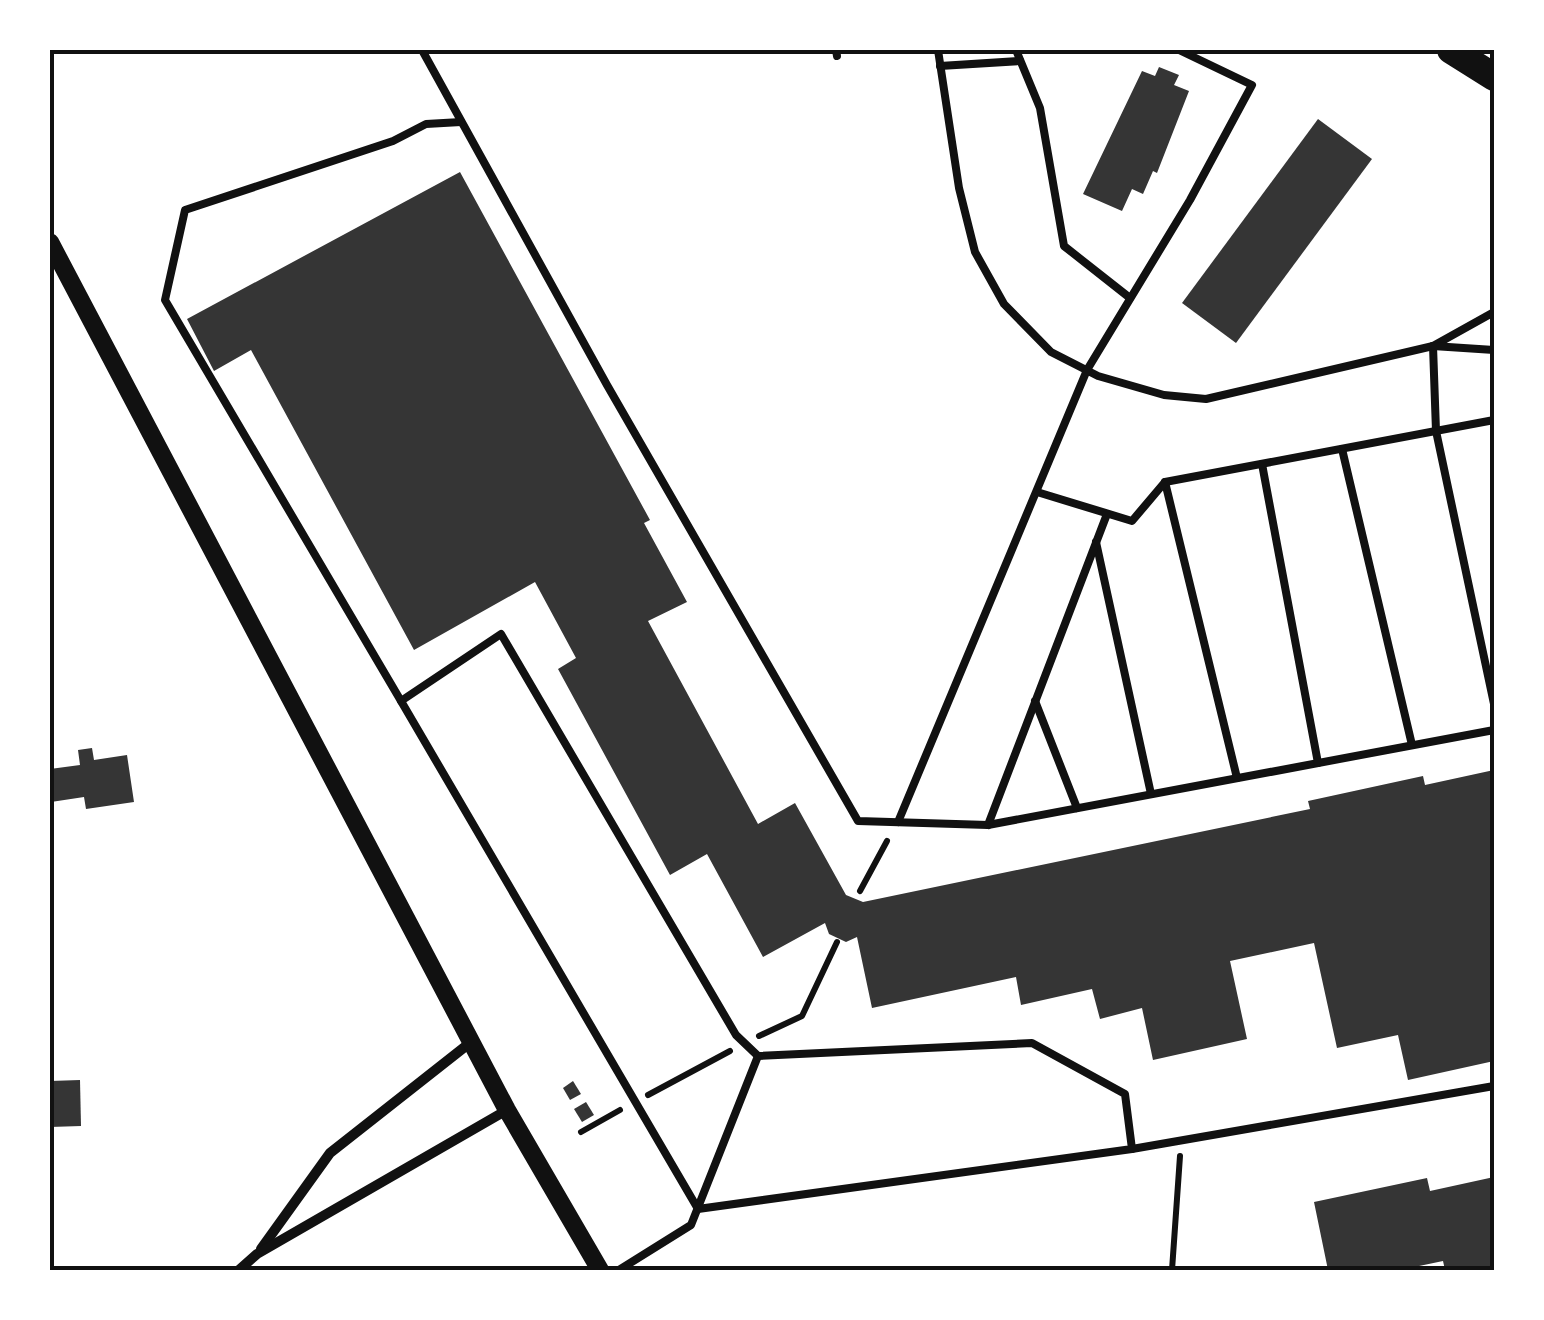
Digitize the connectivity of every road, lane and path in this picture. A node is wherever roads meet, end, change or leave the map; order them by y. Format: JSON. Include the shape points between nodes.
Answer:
{"nodes":[{"id":1,"x":422,"y":50,"type":"edge"},
{"id":2,"x":938,"y":50,"type":"edge"},
{"id":3,"x":1016,"y":50,"type":"edge"},
{"id":4,"x":1179,"y":50,"type":"edge"},
{"id":5,"x":1451,"y":50,"type":"edge"},
{"id":6,"x":1020,"y":61,"type":"junction"},
{"id":7,"x":940,"y":66,"type":"junction"},
{"id":8,"x":1494,"y":77,"type":"edge"},
{"id":9,"x":461,"y":122,"type":"junction"},
{"id":10,"x":50,"y":242,"type":"edge"},
{"id":11,"x":1130,"y":298,"type":"junction"},
{"id":12,"x":1494,"y":312,"type":"edge"},
{"id":13,"x":1433,"y":346,"type":"junction"},
{"id":14,"x":1494,"y":350,"type":"edge"},
{"id":15,"x":1087,"y":370,"type":"junction"},
{"id":16,"x":1494,"y":420,"type":"edge"},
{"id":17,"x":1436,"y":431,"type":"junction"},
{"id":18,"x":1342,"y":448,"type":"junction"},
{"id":19,"x":1262,"y":464,"type":"junction"},
{"id":20,"x":1165,"y":482,"type":"junction"},
{"id":21,"x":1037,"y":492,"type":"junction"},
{"id":22,"x":1107,"y":514,"type":"junction"},
{"id":23,"x":1096,"y":542,"type":"junction"},
{"id":24,"x":401,"y":701,"type":"junction"},
{"id":25,"x":1035,"y":701,"type":"junction"},
{"id":26,"x":1494,"y":704,"type":"edge"},
{"id":27,"x":1494,"y":730,"type":"edge"},
{"id":28,"x":1412,"y":745,"type":"junction"},
{"id":29,"x":1318,"y":763,"type":"junction"},
{"id":30,"x":1237,"y":778,"type":"junction"},
{"id":31,"x":1151,"y":794,"type":"junction"},
{"id":32,"x":1077,"y":808,"type":"junction"},
{"id":33,"x":898,"y":822,"type":"junction"},
{"id":34,"x":988,"y":825,"type":"junction"},
{"id":35,"x":860,"y":890,"type":"dead end"},
{"id":36,"x":471,"y":1042,"type":"junction"},
{"id":37,"x":758,"y":1056,"type":"junction"},
{"id":38,"x":1494,"y":1086,"type":"edge"},
{"id":39,"x":507,"y":1110,"type":"junction"},
{"id":40,"x":1182,"y":1140,"type":"junction"},
{"id":41,"x":1132,"y":1149,"type":"junction"},
{"id":42,"x":698,"y":1209,"type":"junction"},
{"id":43,"x":258,"y":1254,"type":"junction"},
{"id":44,"x":238,"y":1270,"type":"edge"},
{"id":45,"x":600,"y":1270,"type":"edge"},
{"id":46,"x":619,"y":1270,"type":"edge"},
{"id":47,"x":1172,"y":1270,"type":"edge"}],
"edges":[{"from":1,"to":9,"type":"lane"},
{"from":2,"to":7,"type":"lane"},
{"from":3,"to":6,"type":"lane"},
{"from":4,"to":11,"type":"lane","via":[[1252,86]]},
{"from":5,"to":8,"type":"highway"},
{"from":6,"to":7,"type":"lane"},
{"from":6,"to":11,"type":"lane","via":[[1040,108],[1064,246]]},
{"from":7,"to":15,"type":"lane","via":[[975,252],[1004,304],[1050,352]]},
{"from":9,"to":24,"type":"lane","via":[[426,124],[185,210],[166,300]]},
{"from":9,"to":33,"type":"lane","via":[[858,821]]},
{"from":10,"to":36,"type":"street"},
{"from":11,"to":15,"type":"lane"},
{"from":12,"to":13,"type":"lane"},
{"from":13,"to":14,"type":"lane"},
{"from":13,"to":15,"type":"lane","via":[[1206,399],[1164,396]]},
{"from":13,"to":17,"type":"lane"},
{"from":15,"to":21,"type":"lane"},
{"from":16,"to":17,"type":"lane"},
{"from":17,"to":18,"type":"lane"},
{"from":17,"to":26,"type":"lane"},
{"from":18,"to":19,"type":"lane"},
{"from":18,"to":28,"type":"lane"},
{"from":19,"to":20,"type":"lane"},
{"from":19,"to":29,"type":"lane"},
{"from":20,"to":22,"type":"lane","via":[[1132,521]]},
{"from":20,"to":30,"type":"lane"},
{"from":21,"to":22,"type":"lane"},
{"from":21,"to":33,"type":"lane"},
{"from":22,"to":23,"type":"lane"},
{"from":23,"to":25,"type":"lane"},
{"from":23,"to":31,"type":"lane"},
{"from":24,"to":37,"type":"lane","via":[[501,634],[736,1035]]},
{"from":24,"to":42,"type":"lane"},
{"from":25,"to":32,"type":"lane"},
{"from":25,"to":34,"type":"lane"},
{"from":27,"to":28,"type":"lane"},
{"from":28,"to":29,"type":"lane"},
{"from":29,"to":30,"type":"lane"},
{"from":30,"to":31,"type":"lane"},
{"from":31,"to":32,"type":"lane"},
{"from":32,"to":34,"type":"lane"},
{"from":33,"to":34,"type":"lane"},
{"from":33,"to":35,"type":"path"},
{"from":36,"to":39,"type":"street"},
{"from":36,"to":43,"type":"street","via":[[330,1153]]},
{"from":37,"to":41,"type":"lane","via":[[1032,1043],[1125,1094]]},
{"from":37,"to":42,"type":"lane"},
{"from":38,"to":40,"type":"lane"},
{"from":39,"to":43,"type":"street"},
{"from":39,"to":45,"type":"street"},
{"from":40,"to":41,"type":"lane"},
{"from":40,"to":47,"type":"path"},
{"from":41,"to":42,"type":"lane"},
{"from":42,"to":46,"type":"lane","via":[[691,1225]]},
{"from":43,"to":44,"type":"street"}]}
